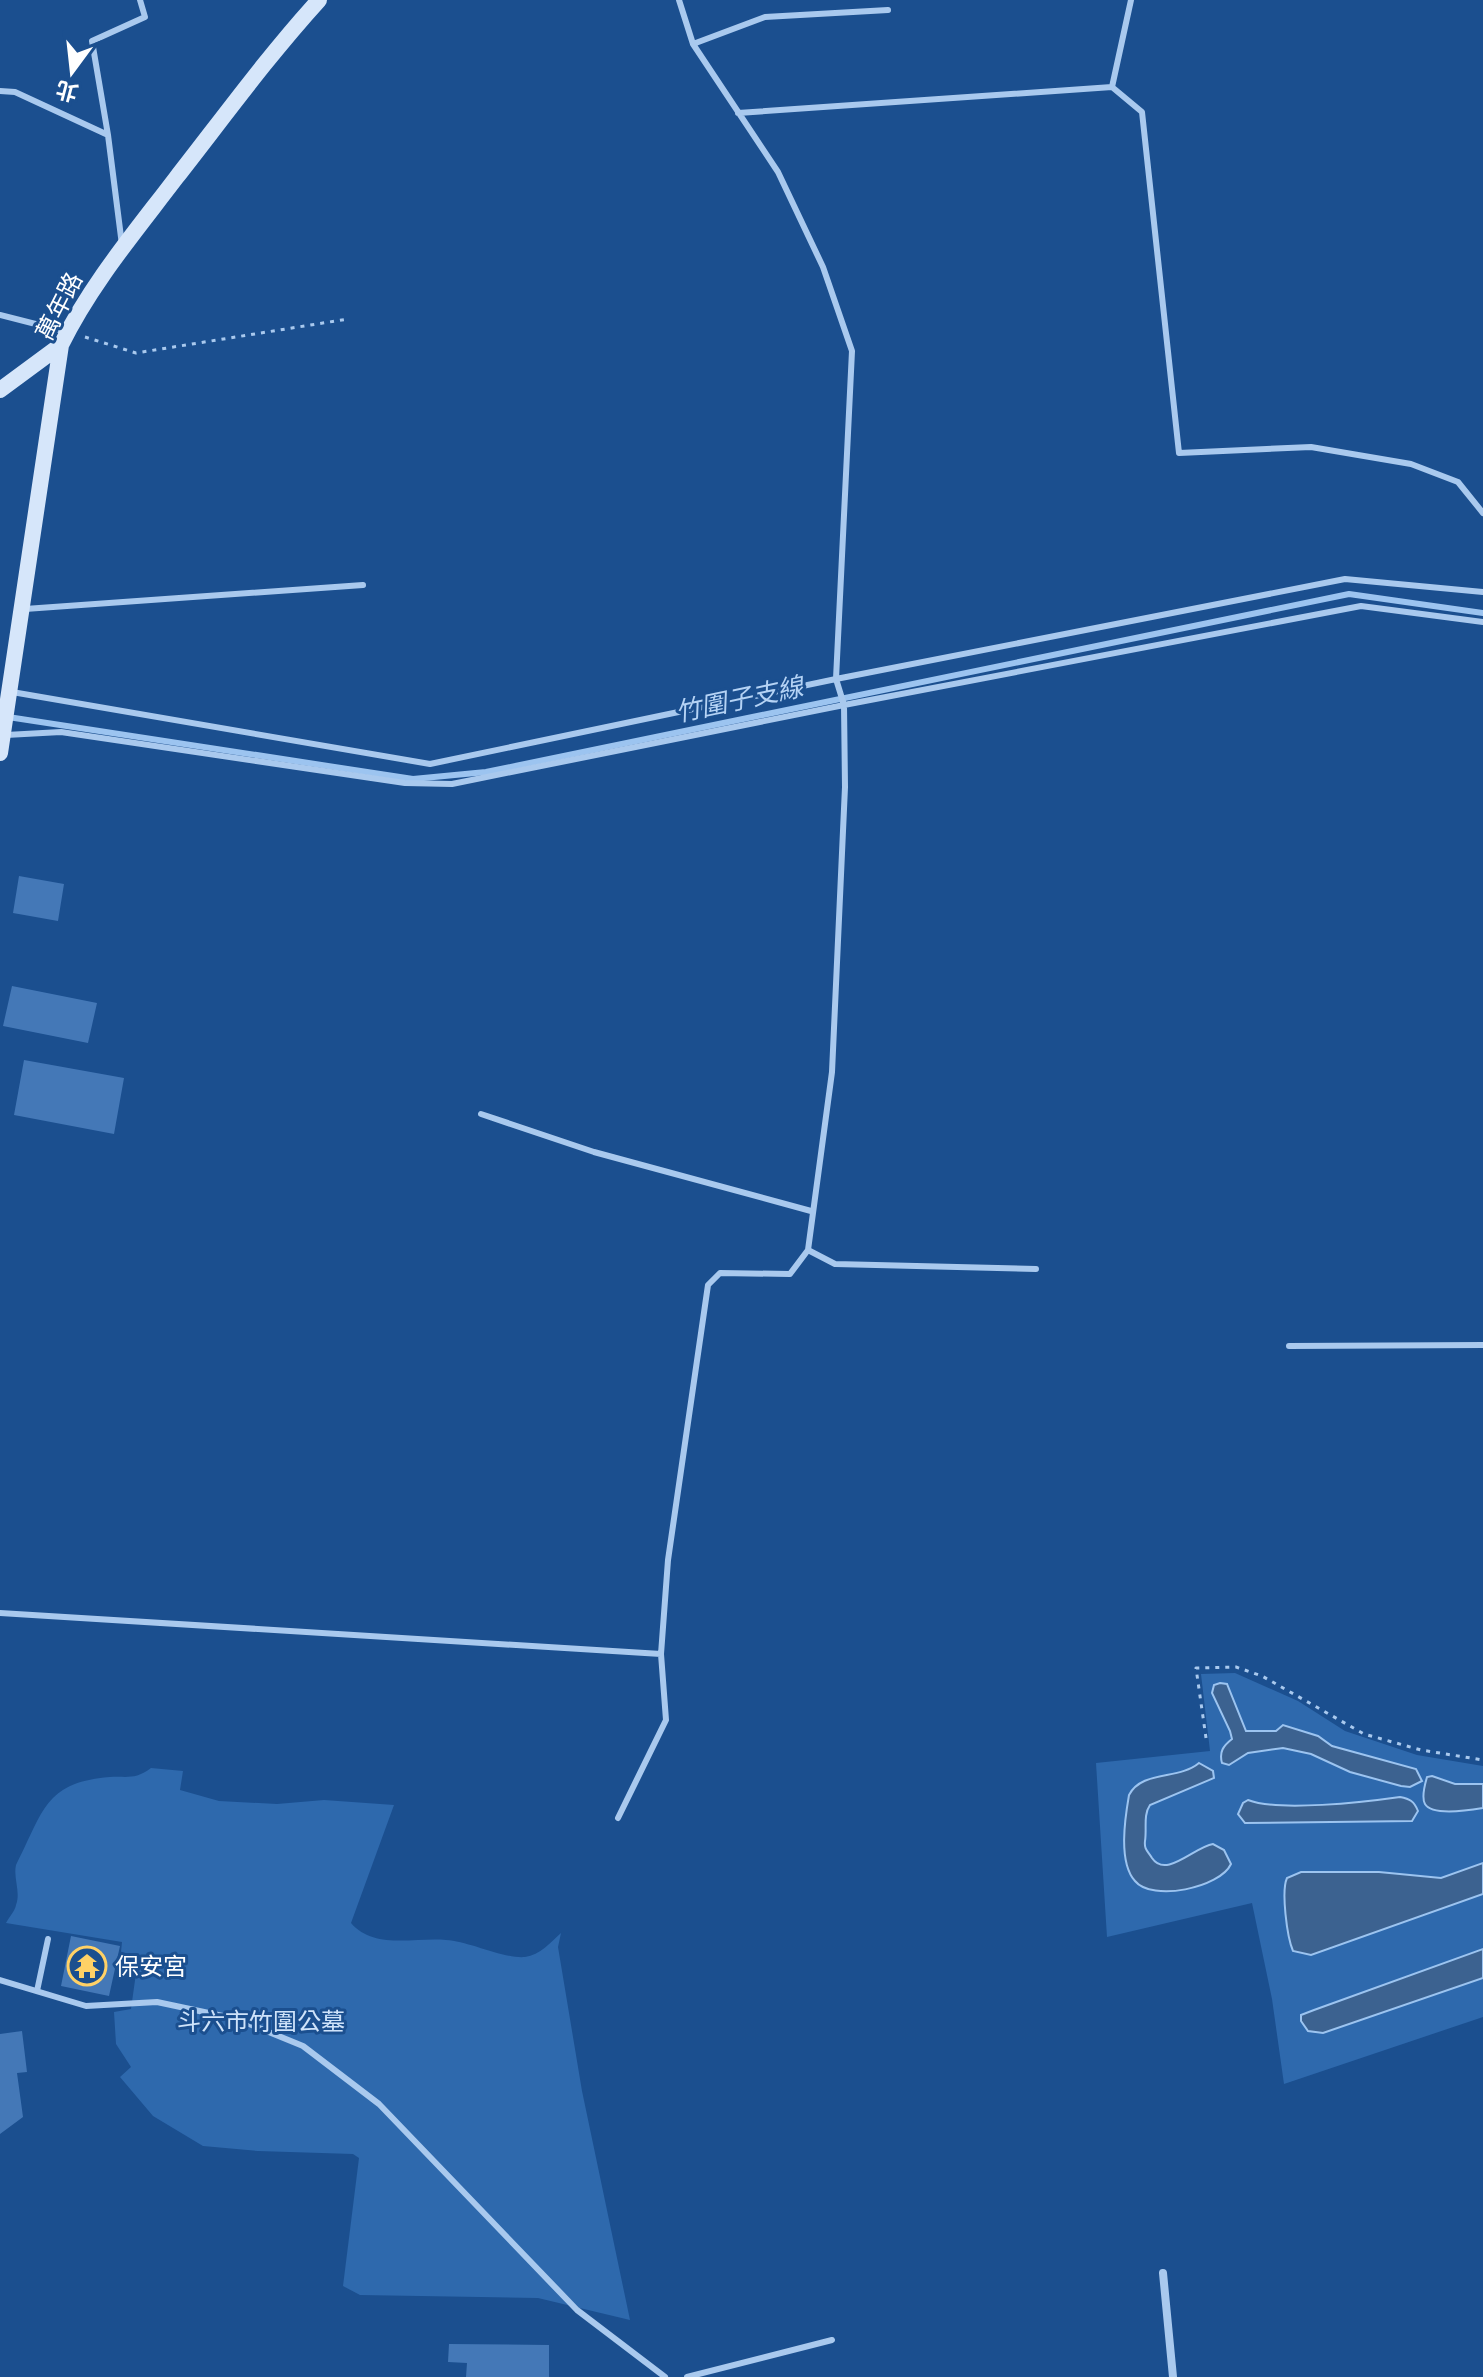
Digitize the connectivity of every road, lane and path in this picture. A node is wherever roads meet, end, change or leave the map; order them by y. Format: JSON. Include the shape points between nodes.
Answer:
{"nodes":[{"id":1,"x":140,"y":0,"type":"edge"},
{"id":2,"x":319,"y":0,"type":"edge"},
{"id":3,"x":679,"y":0,"type":"edge"},
{"id":4,"x":1131,"y":0,"type":"edge"},
{"id":5,"x":888,"y":10,"type":"dead end"},
{"id":6,"x":693,"y":44,"type":"junction"},
{"id":7,"x":1112,"y":87,"type":"junction"},
{"id":8,"x":0,"y":91,"type":"edge"},
{"id":9,"x":738,"y":113,"type":"junction"},
{"id":10,"x":108,"y":135,"type":"junction"},
{"id":11,"x":122,"y":249,"type":"junction"},
{"id":12,"x":0,"y":315,"type":"edge"},
{"id":13,"x":348,"y":319,"type":"dead end"},
{"id":14,"x":64,"y":338,"type":"junction"},
{"id":15,"x":0,"y":390,"type":"edge"},
{"id":16,"x":1483,"y":513,"type":"edge"},
{"id":17,"x":363,"y":585,"type":"dead end"},
{"id":18,"x":1483,"y":592,"type":"edge"},
{"id":19,"x":21,"y":610,"type":"junction"},
{"id":20,"x":1483,"y":622,"type":"edge"},
{"id":21,"x":836,"y":679,"type":"junction"},
{"id":22,"x":8,"y":692,"type":"junction"},
{"id":23,"x":844,"y":705,"type":"junction"},
{"id":24,"x":2,"y":735,"type":"junction"},
{"id":25,"x":0,"y":753,"type":"edge"},
{"id":26,"x":481,"y":1114,"type":"dead end"},
{"id":27,"x":811,"y":1211,"type":"junction"},
{"id":28,"x":808,"y":1250,"type":"junction"},
{"id":29,"x":1036,"y":1269,"type":"dead end"},
{"id":30,"x":1483,"y":1345,"type":"edge"},
{"id":31,"x":1289,"y":1346,"type":"dead end"},
{"id":32,"x":0,"y":1613,"type":"edge"},
{"id":33,"x":661,"y":1654,"type":"junction"},
{"id":34,"x":1206,"y":1738,"type":"dead end"},
{"id":35,"x":1483,"y":1760,"type":"edge"},
{"id":36,"x":618,"y":1818,"type":"dead end"},
{"id":37,"x":48,"y":1939,"type":"dead end"},
{"id":38,"x":0,"y":1980,"type":"edge"},
{"id":39,"x":37,"y":1991,"type":"junction"},
{"id":40,"x":1163,"y":2273,"type":"dead end"},
{"id":41,"x":832,"y":2340,"type":"dead end"},
{"id":42,"x":665,"y":2377,"type":"edge"},
{"id":43,"x":687,"y":2377,"type":"edge"},
{"id":44,"x":1173,"y":2377,"type":"edge"}],
"edges":[{"from":1,"to":10,"type":"lane","via":[[145,17],[92,41]]},
{"from":2,"to":11,"type":"street","name":"萬年路","via":[[280,42]]},
{"from":3,"to":6,"type":"lane"},
{"from":4,"to":7,"type":"lane"},
{"from":5,"to":6,"type":"lane","via":[[765,17]]},
{"from":6,"to":9,"type":"lane"},
{"from":7,"to":9,"type":"lane"},
{"from":7,"to":16,"type":"lane","via":[[1142,112],[1179,453],[1311,447],[1411,464],[1458,482]]},
{"from":8,"to":10,"type":"lane","via":[[15,92]]},
{"from":9,"to":21,"type":"lane","via":[[778,172],[823,267],[852,351]]},
{"from":10,"to":11,"type":"lane"},
{"from":11,"to":14,"type":"street","name":"萬年路"},
{"from":12,"to":14,"type":"lane"},
{"from":13,"to":14,"type":"path","via":[[136,353]]},
{"from":14,"to":15,"type":"street"},
{"from":14,"to":19,"type":"street","name":"萬年路"},
{"from":17,"to":19,"type":"lane"},
{"from":18,"to":21,"type":"lane","via":[[1345,579]]},
{"from":19,"to":22,"type":"street","name":"萬年路"},
{"from":20,"to":23,"type":"lane","via":[[1361,606]]},
{"from":21,"to":22,"type":"lane","via":[[430,764]]},
{"from":21,"to":23,"type":"lane"},
{"from":22,"to":24,"type":"street","name":"萬年路"},
{"from":23,"to":24,"type":"lane","via":[[452,784],[405,783],[61,732]]},
{"from":23,"to":27,"type":"lane","via":[[832,1072]]},
{"from":24,"to":25,"type":"street","name":"萬年路"},
{"from":26,"to":27,"type":"lane","via":[[594,1152]]},
{"from":27,"to":28,"type":"lane"},
{"from":28,"to":29,"type":"lane","via":[[835,1264]]},
{"from":28,"to":33,"type":"lane","via":[[790,1274],[720,1273],[708,1285],[668,1560]]},
{"from":30,"to":31,"type":"lane"},
{"from":32,"to":33,"type":"lane"},
{"from":33,"to":36,"type":"lane","via":[[666,1720]]},
{"from":34,"to":35,"type":"path","via":[[1196,1668],[1236,1667],[1262,1676],[1364,1734]]},
{"from":37,"to":39,"type":"lane"},
{"from":38,"to":39,"type":"lane"},
{"from":39,"to":42,"type":"lane","via":[[86,2006],[157,2002],[237,2019],[303,2046],[379,2104],[577,2310]]},
{"from":40,"to":44,"type":"street"},
{"from":41,"to":43,"type":"lane"}]}
